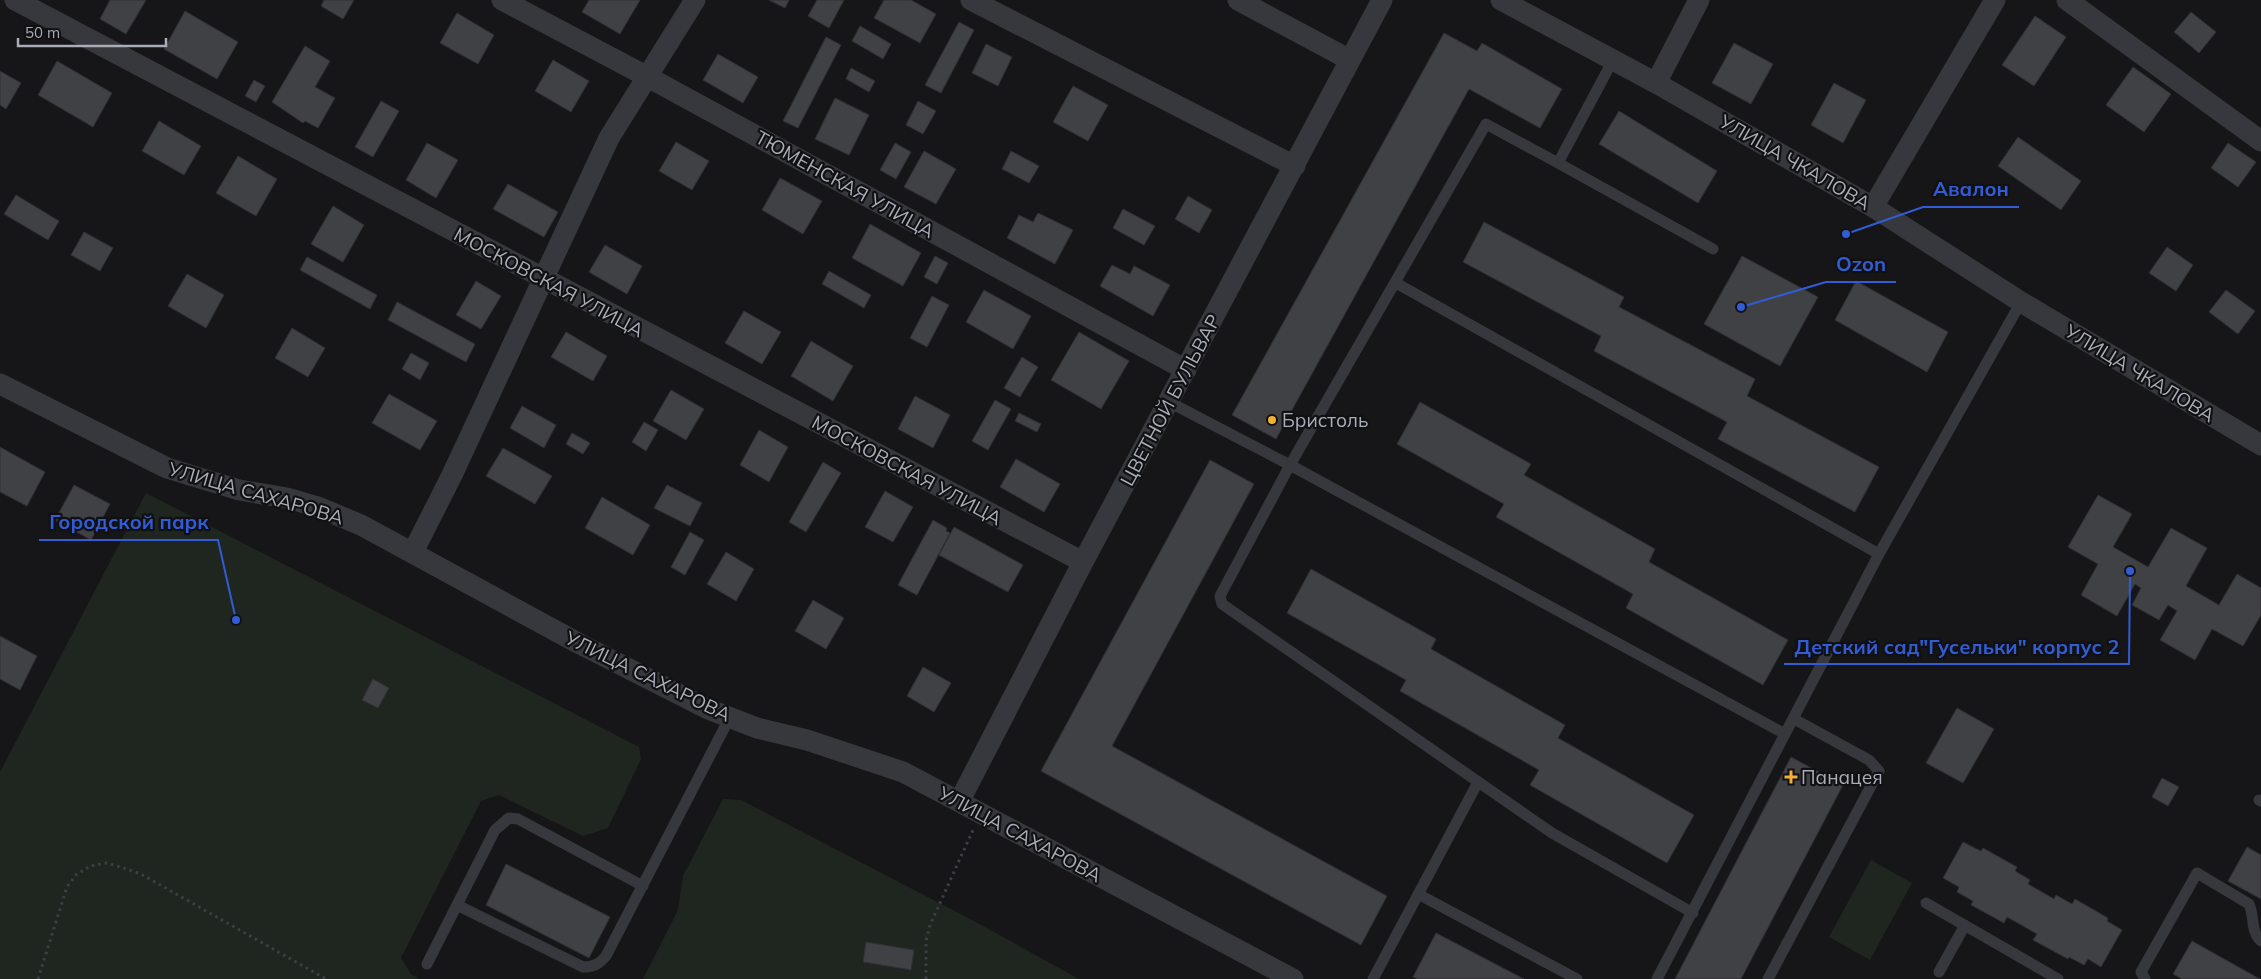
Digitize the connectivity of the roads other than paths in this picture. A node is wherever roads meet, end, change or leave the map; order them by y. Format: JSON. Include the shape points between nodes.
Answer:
{"nodes":[{"id":1,"x":15,"y":0,"type":"edge"},
{"id":2,"x":502,"y":0,"type":"edge"},
{"id":3,"x":695,"y":0,"type":"edge"},
{"id":4,"x":972,"y":0,"type":"edge"},
{"id":5,"x":1238,"y":0,"type":"edge"},
{"id":6,"x":1382,"y":0,"type":"edge"},
{"id":7,"x":1501,"y":0,"type":"edge"},
{"id":8,"x":1699,"y":0,"type":"edge"},
{"id":9,"x":1994,"y":0,"type":"edge"},
{"id":10,"x":2067,"y":0,"type":"edge"},
{"id":11,"x":1350,"y":60,"type":"junction"},
{"id":12,"x":1613,"y":60,"type":"junction"},
{"id":13,"x":646,"y":76,"type":"junction"},
{"id":14,"x":1656,"y":83,"type":"junction"},
{"id":15,"x":2261,"y":141,"type":"edge"},
{"id":16,"x":1558,"y":163,"type":"junction"},
{"id":17,"x":1295,"y":166,"type":"junction"},
{"id":18,"x":1874,"y":207,"type":"junction"},
{"id":19,"x":1713,"y":249,"type":"dead end"},
{"id":20,"x":544,"y":280,"type":"junction"},
{"id":21,"x":1396,"y":283,"type":"junction"},
{"id":22,"x":2021,"y":302,"type":"junction"},
{"id":23,"x":1186,"y":370,"type":"junction"},
{"id":24,"x":0,"y":384,"type":"edge"},
{"id":25,"x":1169,"y":402,"type":"junction"},
{"id":26,"x":2261,"y":445,"type":"edge"},
{"id":27,"x":1290,"y":465,"type":"junction"},
{"id":28,"x":413,"y":552,"type":"junction"},
{"id":29,"x":1879,"y":554,"type":"junction"},
{"id":30,"x":1083,"y":562,"type":"junction"},
{"id":31,"x":730,"y":717,"type":"junction"},
{"id":32,"x":1794,"y":719,"type":"junction"},
{"id":33,"x":1785,"y":734,"type":"junction"},
{"id":34,"x":1478,"y":782,"type":"junction"},
{"id":35,"x":958,"y":802,"type":"junction"},
{"id":36,"x":643,"y":886,"type":"junction"},
{"id":37,"x":1418,"y":894,"type":"junction"},
{"id":38,"x":1926,"y":903,"type":"dead end"},
{"id":39,"x":457,"y":905,"type":"junction"},
{"id":40,"x":1693,"y":913,"type":"junction"},
{"id":41,"x":1965,"y":925,"type":"junction"},
{"id":42,"x":2261,"y":941,"type":"edge"},
{"id":43,"x":427,"y":964,"type":"dead end"},
{"id":44,"x":1939,"y":972,"type":"dead end"},
{"id":45,"x":2141,"y":977,"type":"edge"},
{"id":46,"x":1293,"y":979,"type":"edge"},
{"id":47,"x":1373,"y":979,"type":"edge"},
{"id":48,"x":1577,"y":979,"type":"edge"},
{"id":49,"x":1657,"y":979,"type":"edge"},
{"id":50,"x":1768,"y":979,"type":"edge"},
{"id":51,"x":2058,"y":979,"type":"edge"}],
"edges":[{"from":1,"to":20,"type":"street","name":"МОСКОВСКАЯ УЛИЦА"},
{"from":2,"to":13,"type":"street","name":"ТЮМЕНСКАЯ УЛИЦА"},
{"from":3,"to":13,"type":"street"},
{"from":4,"to":17,"type":"street"},
{"from":5,"to":11,"type":"street"},
{"from":6,"to":11,"type":"street","name":"ЦВЕТНОЙ БУЛЬВАР"},
{"from":7,"to":12,"type":"street","name":"УЛИЦА ЧКАЛОВА"},
{"from":8,"to":14,"type":"street"},
{"from":9,"to":18,"type":"street"},
{"from":10,"to":15,"type":"street"},
{"from":11,"to":17,"type":"street","name":"ЦВЕТНОЙ БУЛЬВАР"},
{"from":12,"to":14,"type":"street","name":"УЛИЦА ЧКАЛОВА"},
{"from":12,"to":16,"type":"lane"},
{"from":13,"to":20,"type":"street","via":[[609,138]]},
{"from":13,"to":23,"type":"street","name":"ТЮМЕНСКАЯ УЛИЦА"},
{"from":14,"to":18,"type":"street","name":"УЛИЦА ЧКАЛОВА"},
{"from":16,"to":19,"type":"lane"},
{"from":16,"to":21,"type":"lane","via":[[1486,124]]},
{"from":17,"to":23,"type":"street","name":"ЦВЕТНОЙ БУЛЬВАР"},
{"from":18,"to":22,"type":"street","name":"УЛИЦА ЧКАЛОВА"},
{"from":20,"to":28,"type":"street"},
{"from":20,"to":30,"type":"street","name":"МОСКОВСКАЯ УЛИЦА"},
{"from":21,"to":27,"type":"lane"},
{"from":21,"to":29,"type":"lane"},
{"from":22,"to":26,"type":"street","name":"УЛИЦА ЧКАЛОВА"},
{"from":22,"to":29,"type":"lane"},
{"from":23,"to":25,"type":"street","name":"ЦВЕТНОЙ БУЛЬВАР"},
{"from":24,"to":28,"type":"street","name":"УЛИЦА САХАРОВА","via":[[167,468],[239,490],[318,507]]},
{"from":25,"to":27,"type":"lane"},
{"from":25,"to":30,"type":"street","name":"ЦВЕТНОЙ БУЛЬВАР"},
{"from":27,"to":33,"type":"lane"},
{"from":27,"to":34,"type":"lane","via":[[1220,596],[1222,604]]},
{"from":28,"to":31,"type":"street","name":"УЛИЦА САХАРОВА","via":[[641,676]]},
{"from":29,"to":32,"type":"lane"},
{"from":30,"to":35,"type":"street","name":"ЦВЕТНОЙ БУЛЬВАР"},
{"from":31,"to":35,"type":"street","name":"УЛИЦА САХАРОВА","via":[[903,772]]},
{"from":31,"to":36,"type":"lane"},
{"from":32,"to":33,"type":"lane"},
{"from":32,"to":50,"type":"lane","via":[[1869,760],[1879,771]]},
{"from":33,"to":40,"type":"lane"},
{"from":34,"to":37,"type":"lane"},
{"from":34,"to":40,"type":"lane","via":[[1552,833]]},
{"from":35,"to":46,"type":"street","name":"УЛИЦА САХАРОВА"},
{"from":36,"to":39,"type":"lane","via":[[606,956],[592,967],[584,968]]},
{"from":36,"to":39,"type":"lane","via":[[518,819],[509,818],[495,830]]},
{"from":37,"to":47,"type":"lane"},
{"from":37,"to":48,"type":"lane"},
{"from":38,"to":41,"type":"lane"},
{"from":39,"to":43,"type":"lane"},
{"from":40,"to":49,"type":"lane"},
{"from":41,"to":44,"type":"lane"},
{"from":41,"to":51,"type":"lane"},
{"from":42,"to":45,"type":"lane","via":[[2253,930],[2249,904],[2197,873]]}]}
